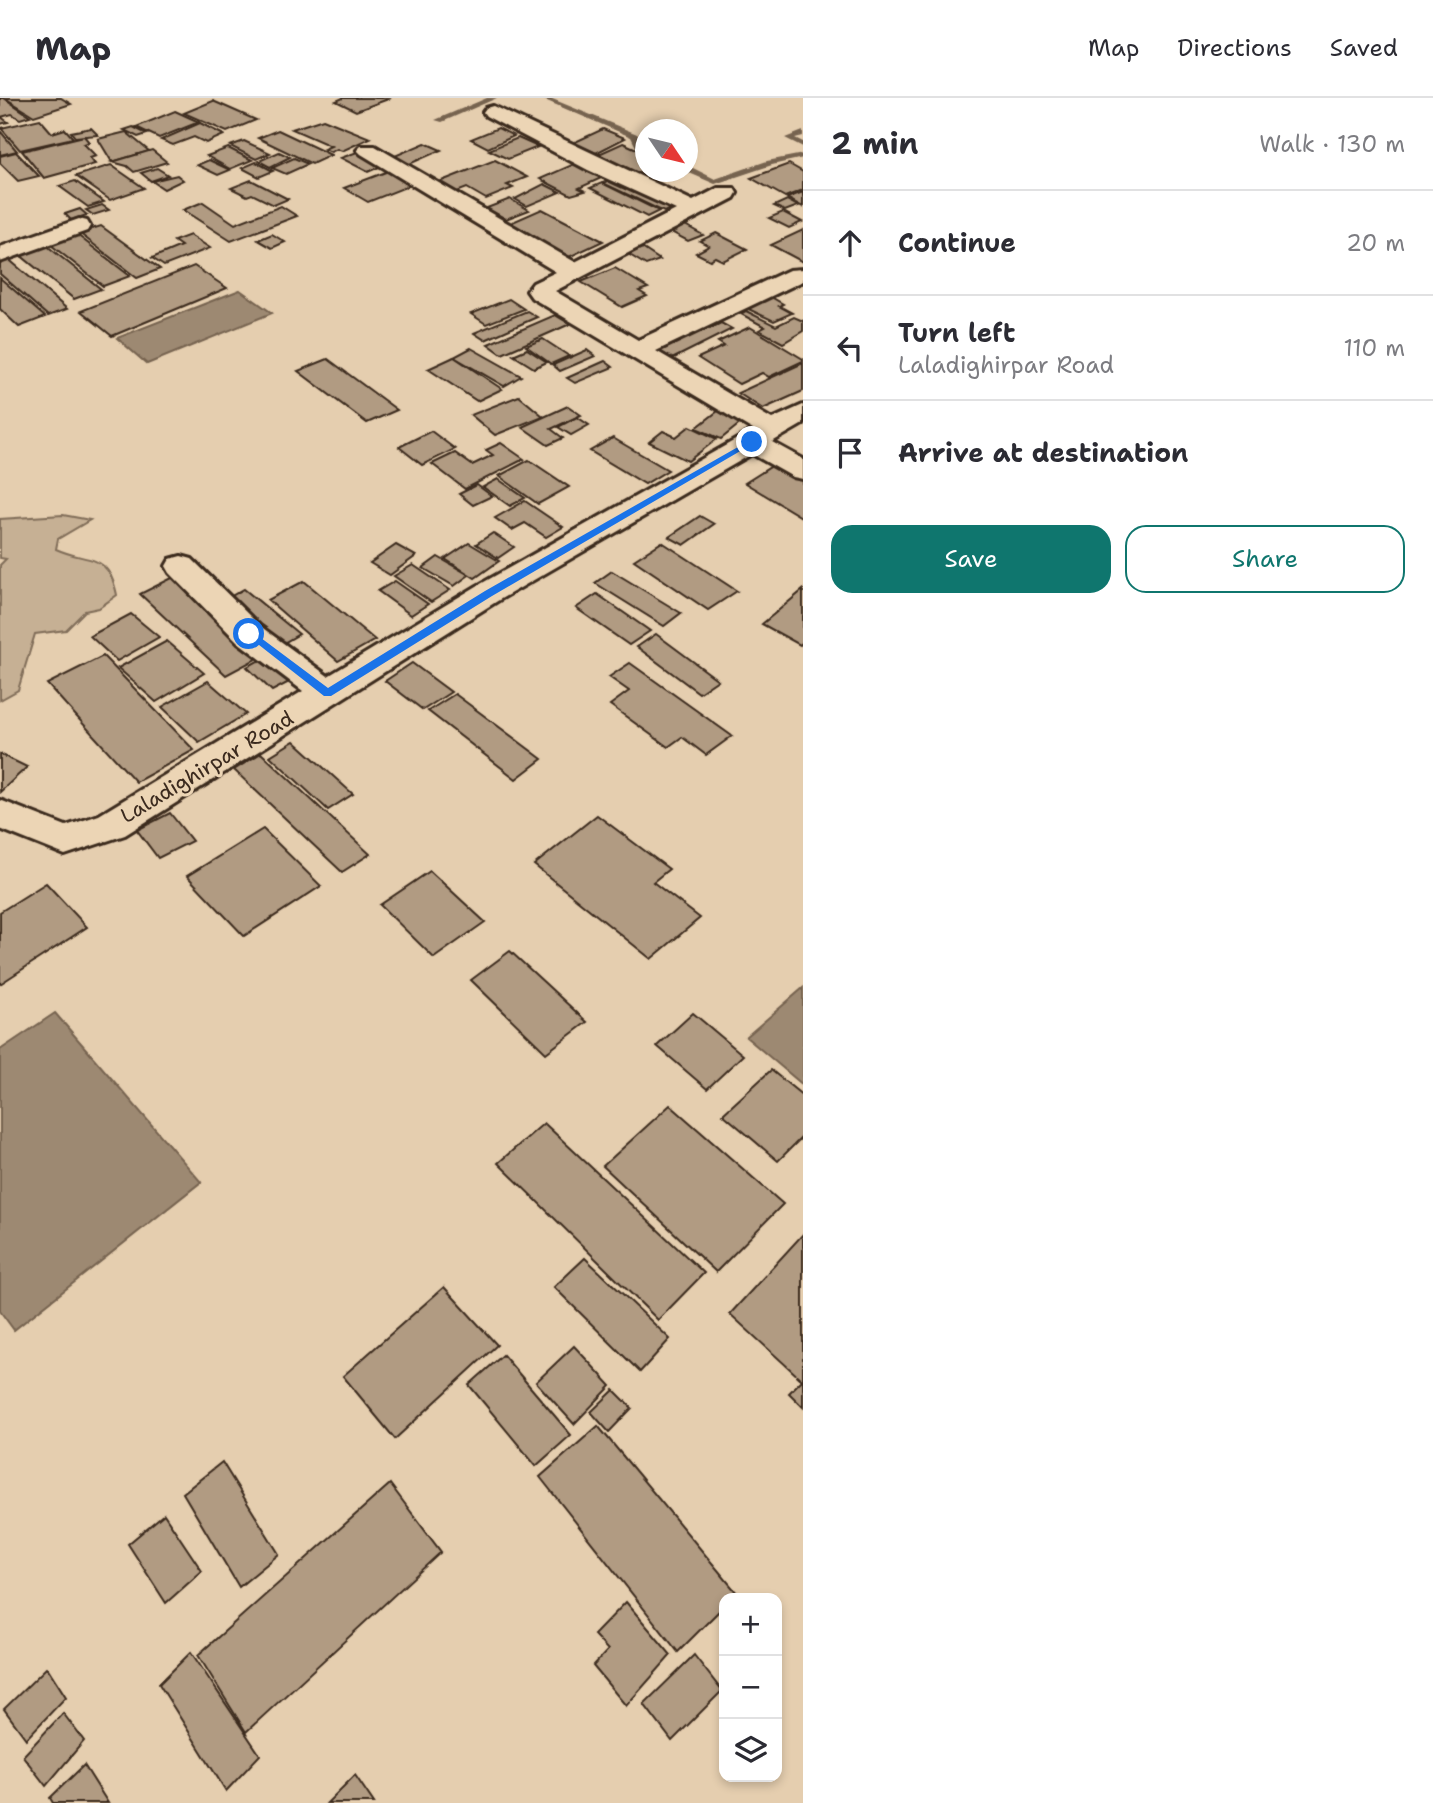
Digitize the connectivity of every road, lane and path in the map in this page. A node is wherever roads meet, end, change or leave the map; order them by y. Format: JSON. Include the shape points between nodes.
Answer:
{"nodes":[{"id":1,"x":493,"y":112,"type":"dead end"},
{"id":2,"x":368,"y":150,"type":"dead end"},
{"id":3,"x":726,"y":193,"type":"dead end"},
{"id":4,"x":693,"y":210,"type":"junction"},
{"id":5,"x":79,"y":226,"type":"dead end"},
{"id":6,"x":0,"y":255,"type":"edge"},
{"id":7,"x":575,"y":272,"type":"junction"},
{"id":8,"x":797,"y":275,"type":"dead end"},
{"id":9,"x":637,"y":350,"type":"junction"},
{"id":10,"x":803,"y":413,"type":"edge"},
{"id":11,"x":761,"y":436,"type":"junction"},
{"id":12,"x":803,"y":471,"type":"edge"},
{"id":13,"x":181,"y":566,"type":"dead end"},
{"id":14,"x":328,"y":693,"type":"junction"},
{"id":15,"x":0,"y":814,"type":"edge"}],
"edges":[{"from":1,"to":4,"type":"street"},
{"from":2,"to":7,"type":"street"},
{"from":3,"to":4,"type":"street"},
{"from":4,"to":7,"type":"street"},
{"from":5,"to":6,"type":"street"},
{"from":7,"to":9,"type":"street","via":[[539,291]]},
{"from":8,"to":9,"type":"street"},
{"from":9,"to":11,"type":"street"},
{"from":10,"to":11,"type":"street","name":"Laladighirpar Road"},
{"from":11,"to":12,"type":"street"},
{"from":11,"to":14,"type":"street","name":"Laladighirpar Road","via":[[488,593]]},
{"from":13,"to":14,"type":"street","via":[[249,634]]},
{"from":14,"to":15,"type":"street","name":"Laladighirpar Road","via":[[112,825],[65,841]]}]}
